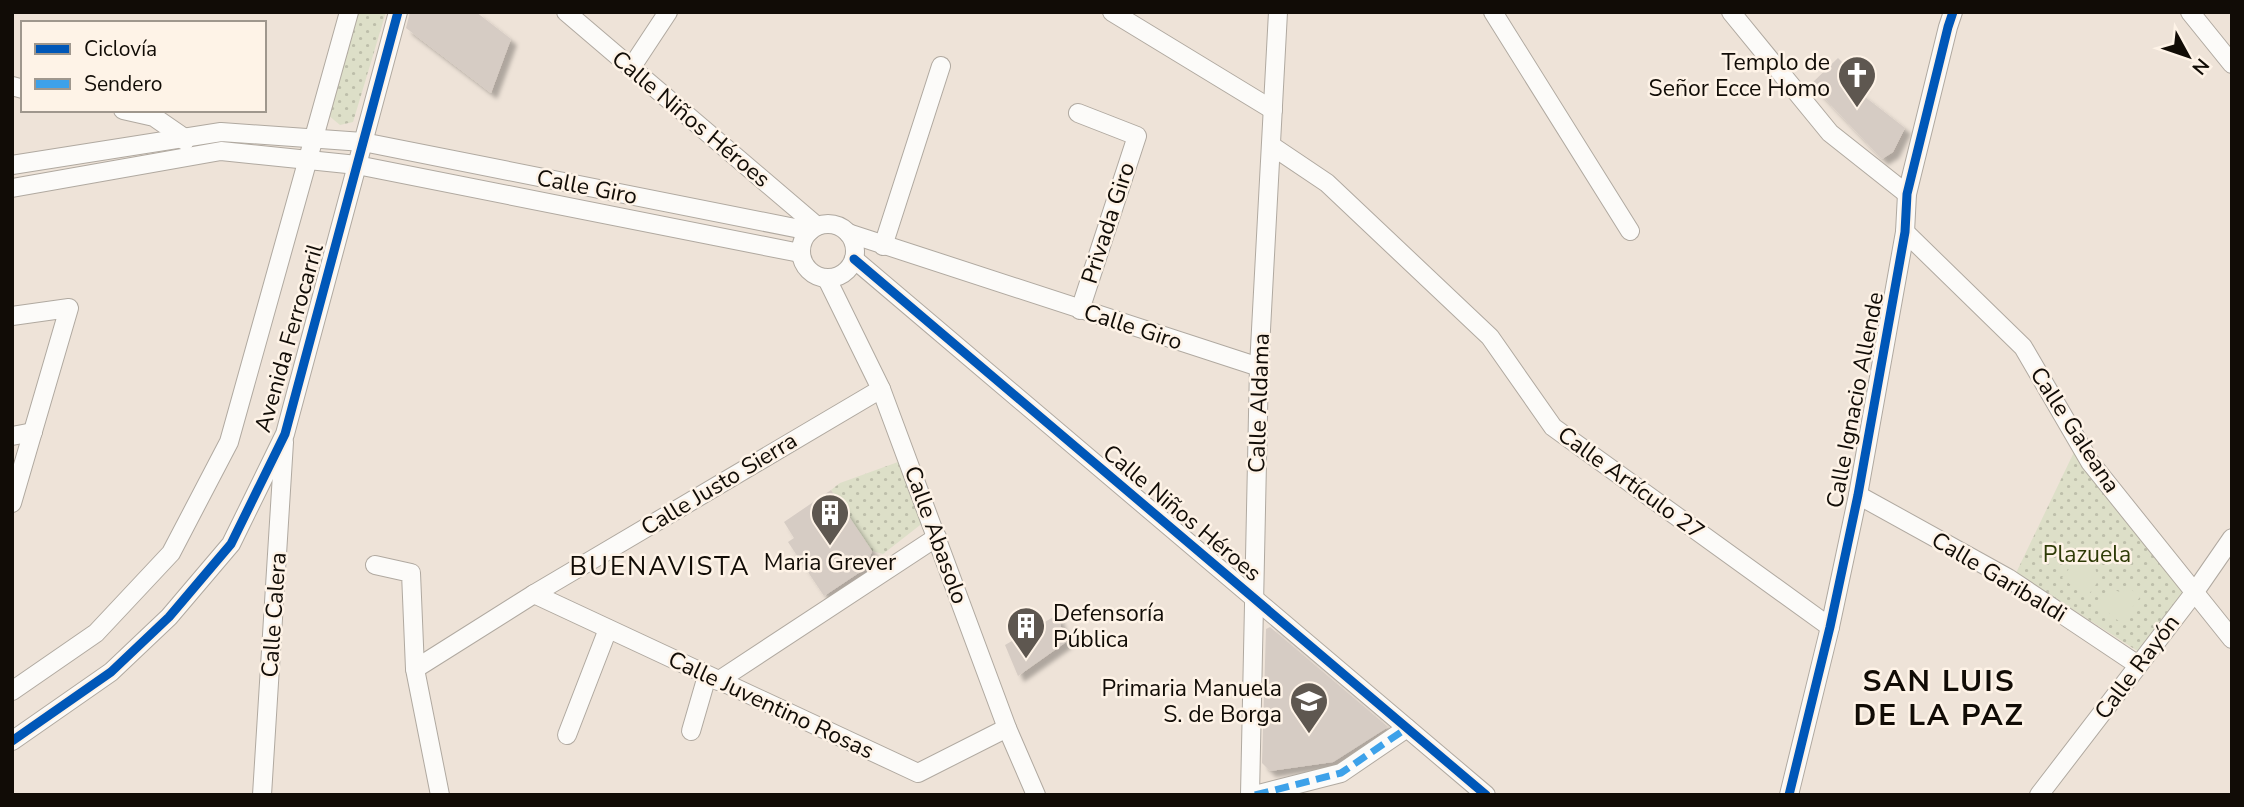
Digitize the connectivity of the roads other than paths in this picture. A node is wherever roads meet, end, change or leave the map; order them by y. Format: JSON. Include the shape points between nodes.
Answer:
{"nodes":[{"id":1,"x":349,"y":12,"type":"edge"},
{"id":2,"x":398,"y":12,"type":"edge"},
{"id":3,"x":566,"y":12,"type":"edge"},
{"id":4,"x":668,"y":12,"type":"edge"},
{"id":5,"x":1112,"y":12,"type":"edge"},
{"id":6,"x":1278,"y":12,"type":"edge"},
{"id":7,"x":1493,"y":12,"type":"edge"},
{"id":8,"x":1731,"y":12,"type":"edge"},
{"id":9,"x":1953,"y":12,"type":"edge"},
{"id":10,"x":2190,"y":12,"type":"edge"},
{"id":11,"x":2232,"y":64,"type":"edge"},
{"id":12,"x":941,"y":66,"type":"dead end"},
{"id":13,"x":631,"y":68,"type":"junction"},
{"id":14,"x":1273,"y":110,"type":"junction"},
{"id":15,"x":132,"y":112,"type":"edge"},
{"id":16,"x":1078,"y":113,"type":"dead end"},
{"id":17,"x":183,"y":137,"type":"junction"},
{"id":18,"x":313,"y":139,"type":"junction"},
{"id":19,"x":363,"y":142,"type":"junction"},
{"id":20,"x":1272,"y":146,"type":"junction"},
{"id":21,"x":193,"y":157,"type":"junction"},
{"id":22,"x":307,"y":159,"type":"junction"},
{"id":23,"x":12,"y":165,"type":"edge"},
{"id":24,"x":357,"y":166,"type":"junction"},
{"id":25,"x":12,"y":188,"type":"edge"},
{"id":26,"x":1907,"y":194,"type":"junction"},
{"id":27,"x":813,"y":229,"type":"junction"},
{"id":28,"x":1630,"y":231,"type":"dead end"},
{"id":29,"x":1906,"y":232,"type":"junction"},
{"id":30,"x":848,"y":233,"type":"junction"},
{"id":31,"x":883,"y":246,"type":"junction"},
{"id":32,"x":800,"y":253,"type":"junction"},
{"id":33,"x":854,"y":259,"type":"junction"},
{"id":34,"x":827,"y":279,"type":"junction"},
{"id":35,"x":1080,"y":310,"type":"junction"},
{"id":36,"x":12,"y":316,"type":"edge"},
{"id":37,"x":1259,"y":367,"type":"junction"},
{"id":38,"x":881,"y":389,"type":"junction"},
{"id":39,"x":33,"y":432,"type":"junction"},
{"id":40,"x":285,"y":434,"type":"junction"},
{"id":41,"x":12,"y":436,"type":"edge"},
{"id":42,"x":1858,"y":495,"type":"junction"},
{"id":43,"x":12,"y":503,"type":"edge"},
{"id":44,"x":937,"y":537,"type":"junction"},
{"id":45,"x":2232,"y":538,"type":"edge"},
{"id":46,"x":375,"y":565,"type":"dead end"},
{"id":47,"x":2194,"y":593,"type":"junction"},
{"id":48,"x":534,"y":594,"type":"junction"},
{"id":49,"x":1254,"y":600,"type":"junction"},
{"id":50,"x":1830,"y":627,"type":"junction"},
{"id":51,"x":608,"y":629,"type":"junction"},
{"id":52,"x":2232,"y":639,"type":"edge"},
{"id":53,"x":2138,"y":665,"type":"junction"},
{"id":54,"x":415,"y":669,"type":"junction"},
{"id":55,"x":713,"y":678,"type":"junction"},
{"id":56,"x":12,"y":691,"type":"edge"},
{"id":57,"x":1007,"y":728,"type":"junction"},
{"id":58,"x":1407,"y":728,"type":"junction"},
{"id":59,"x":691,"y":731,"type":"dead end"},
{"id":60,"x":567,"y":735,"type":"dead end"},
{"id":61,"x":12,"y":741,"type":"edge"},
{"id":62,"x":262,"y":795,"type":"edge"},
{"id":63,"x":440,"y":795,"type":"edge"},
{"id":64,"x":1036,"y":795,"type":"edge"},
{"id":65,"x":1252,"y":795,"type":"edge"},
{"id":66,"x":1486,"y":795,"type":"edge"},
{"id":67,"x":1789,"y":795,"type":"edge"},
{"id":68,"x":2039,"y":795,"type":"edge"}],
"edges":[{"from":1,"to":18,"type":"street","name":"Avenida Ferrocarril"},
{"from":2,"to":19,"type":"street","name":"Avenida Ferrocarril"},
{"from":3,"to":13,"type":"street","name":"Calle Niños Héroes"},
{"from":4,"to":13,"type":"street"},
{"from":5,"to":14,"type":"street"},
{"from":6,"to":14,"type":"street","name":"Calle Aldama"},
{"from":7,"to":28,"type":"street"},
{"from":8,"to":26,"type":"street","via":[[1830,133]]},
{"from":9,"to":26,"type":"street","name":"Calle Ignacio Allende"},
{"from":10,"to":11,"type":"street"},
{"from":12,"to":31,"type":"street"},
{"from":13,"to":27,"type":"street","name":"Calle Niños Héroes"},
{"from":14,"to":20,"type":"street","name":"Calle Aldama"},
{"from":15,"to":17,"type":"street","via":[[154,117]]},
{"from":16,"to":35,"type":"street","name":"Privada Giro","via":[[1137,136]]},
{"from":17,"to":18,"type":"street","name":"Calle Giro","via":[[221,132]]},
{"from":17,"to":21,"type":"street"},
{"from":17,"to":23,"type":"street","name":"Calle Giro"},
{"from":18,"to":19,"type":"street","name":"Calle Giro"},
{"from":18,"to":22,"type":"street","name":"Avenida Ferrocarril"},
{"from":19,"to":24,"type":"street","name":"Avenida Ferrocarril"},
{"from":19,"to":27,"type":"street","name":"Calle Giro"},
{"from":20,"to":37,"type":"street","name":"Calle Aldama"},
{"from":20,"to":50,"type":"street","name":"Calle Artículo 27","via":[[1327,183],[1490,337],[1553,427]]},
{"from":21,"to":22,"type":"street","name":"Calle Giro","via":[[221,151]]},
{"from":21,"to":25,"type":"street","name":"Calle Giro"},
{"from":22,"to":24,"type":"street","name":"Calle Giro"},
{"from":22,"to":56,"type":"street","name":"Avenida Ferrocarril","via":[[229,442],[171,553],[96,633]]},
{"from":24,"to":32,"type":"street","name":"Calle Giro"},
{"from":24,"to":40,"type":"street","name":"Avenida Ferrocarril"},
{"from":26,"to":29,"type":"street","name":"Calle Ignacio Allende"},
{"from":27,"to":30,"type":"street","via":[[833,224]]},
{"from":27,"to":32,"type":"street"},
{"from":29,"to":42,"type":"street","name":"Calle Ignacio Allende"},
{"from":29,"to":47,"type":"street","name":"Calle Galeana","via":[[2023,347],[2090,462]]},
{"from":30,"to":31,"type":"street","name":"Calle Giro"},
{"from":30,"to":33,"type":"street"},
{"from":31,"to":35,"type":"street","name":"Calle Giro"},
{"from":32,"to":34,"type":"street","via":[[811,274]]},
{"from":33,"to":34,"type":"street","via":[[843,274]]},
{"from":33,"to":49,"type":"street","name":"Calle Niños Héroes"},
{"from":34,"to":38,"type":"street","name":"Calle Abasolo"},
{"from":35,"to":37,"type":"street","name":"Calle Giro"},
{"from":36,"to":39,"type":"street","via":[[69,308]]},
{"from":37,"to":49,"type":"street","name":"Calle Aldama"},
{"from":38,"to":44,"type":"street","name":"Calle Abasolo"},
{"from":38,"to":48,"type":"street","name":"Calle Justo Sierra"},
{"from":39,"to":41,"type":"street"},
{"from":39,"to":43,"type":"street"},
{"from":40,"to":61,"type":"street","name":"Avenida Ferrocarril","via":[[231,544],[169,617],[111,673]]},
{"from":40,"to":62,"type":"street","name":"Calle Calera"},
{"from":42,"to":50,"type":"street","name":"Calle Ignacio Allende"},
{"from":42,"to":53,"type":"street","name":"Calle Garibaldi","via":[[2008,578]]},
{"from":44,"to":55,"type":"street"},
{"from":44,"to":57,"type":"street","name":"Calle Abasolo"},
{"from":45,"to":47,"type":"street","name":"Calle Rayón"},
{"from":46,"to":54,"type":"street","via":[[411,573]]},
{"from":47,"to":52,"type":"street","name":"Calle Galeana"},
{"from":47,"to":53,"type":"street","name":"Calle Rayón"},
{"from":48,"to":51,"type":"street","name":"Calle Juventino Rosas"},
{"from":48,"to":54,"type":"street","name":"Calle Justo Sierra"},
{"from":49,"to":58,"type":"street","name":"Calle Niños Héroes"},
{"from":49,"to":65,"type":"street","name":"Calle Aldama"},
{"from":50,"to":67,"type":"street","name":"Calle Ignacio Allende"},
{"from":51,"to":55,"type":"street","name":"Calle Juventino Rosas"},
{"from":51,"to":60,"type":"street"},
{"from":53,"to":68,"type":"street","name":"Calle Rayón"},
{"from":54,"to":63,"type":"street"},
{"from":55,"to":57,"type":"street","name":"Calle Juventino Rosas","via":[[918,773]]},
{"from":55,"to":59,"type":"street"},
{"from":57,"to":64,"type":"street","name":"Calle Abasolo"},
{"from":58,"to":65,"type":"street","via":[[1341,773]]},
{"from":58,"to":66,"type":"street","name":"Calle Niños Héroes"}]}
